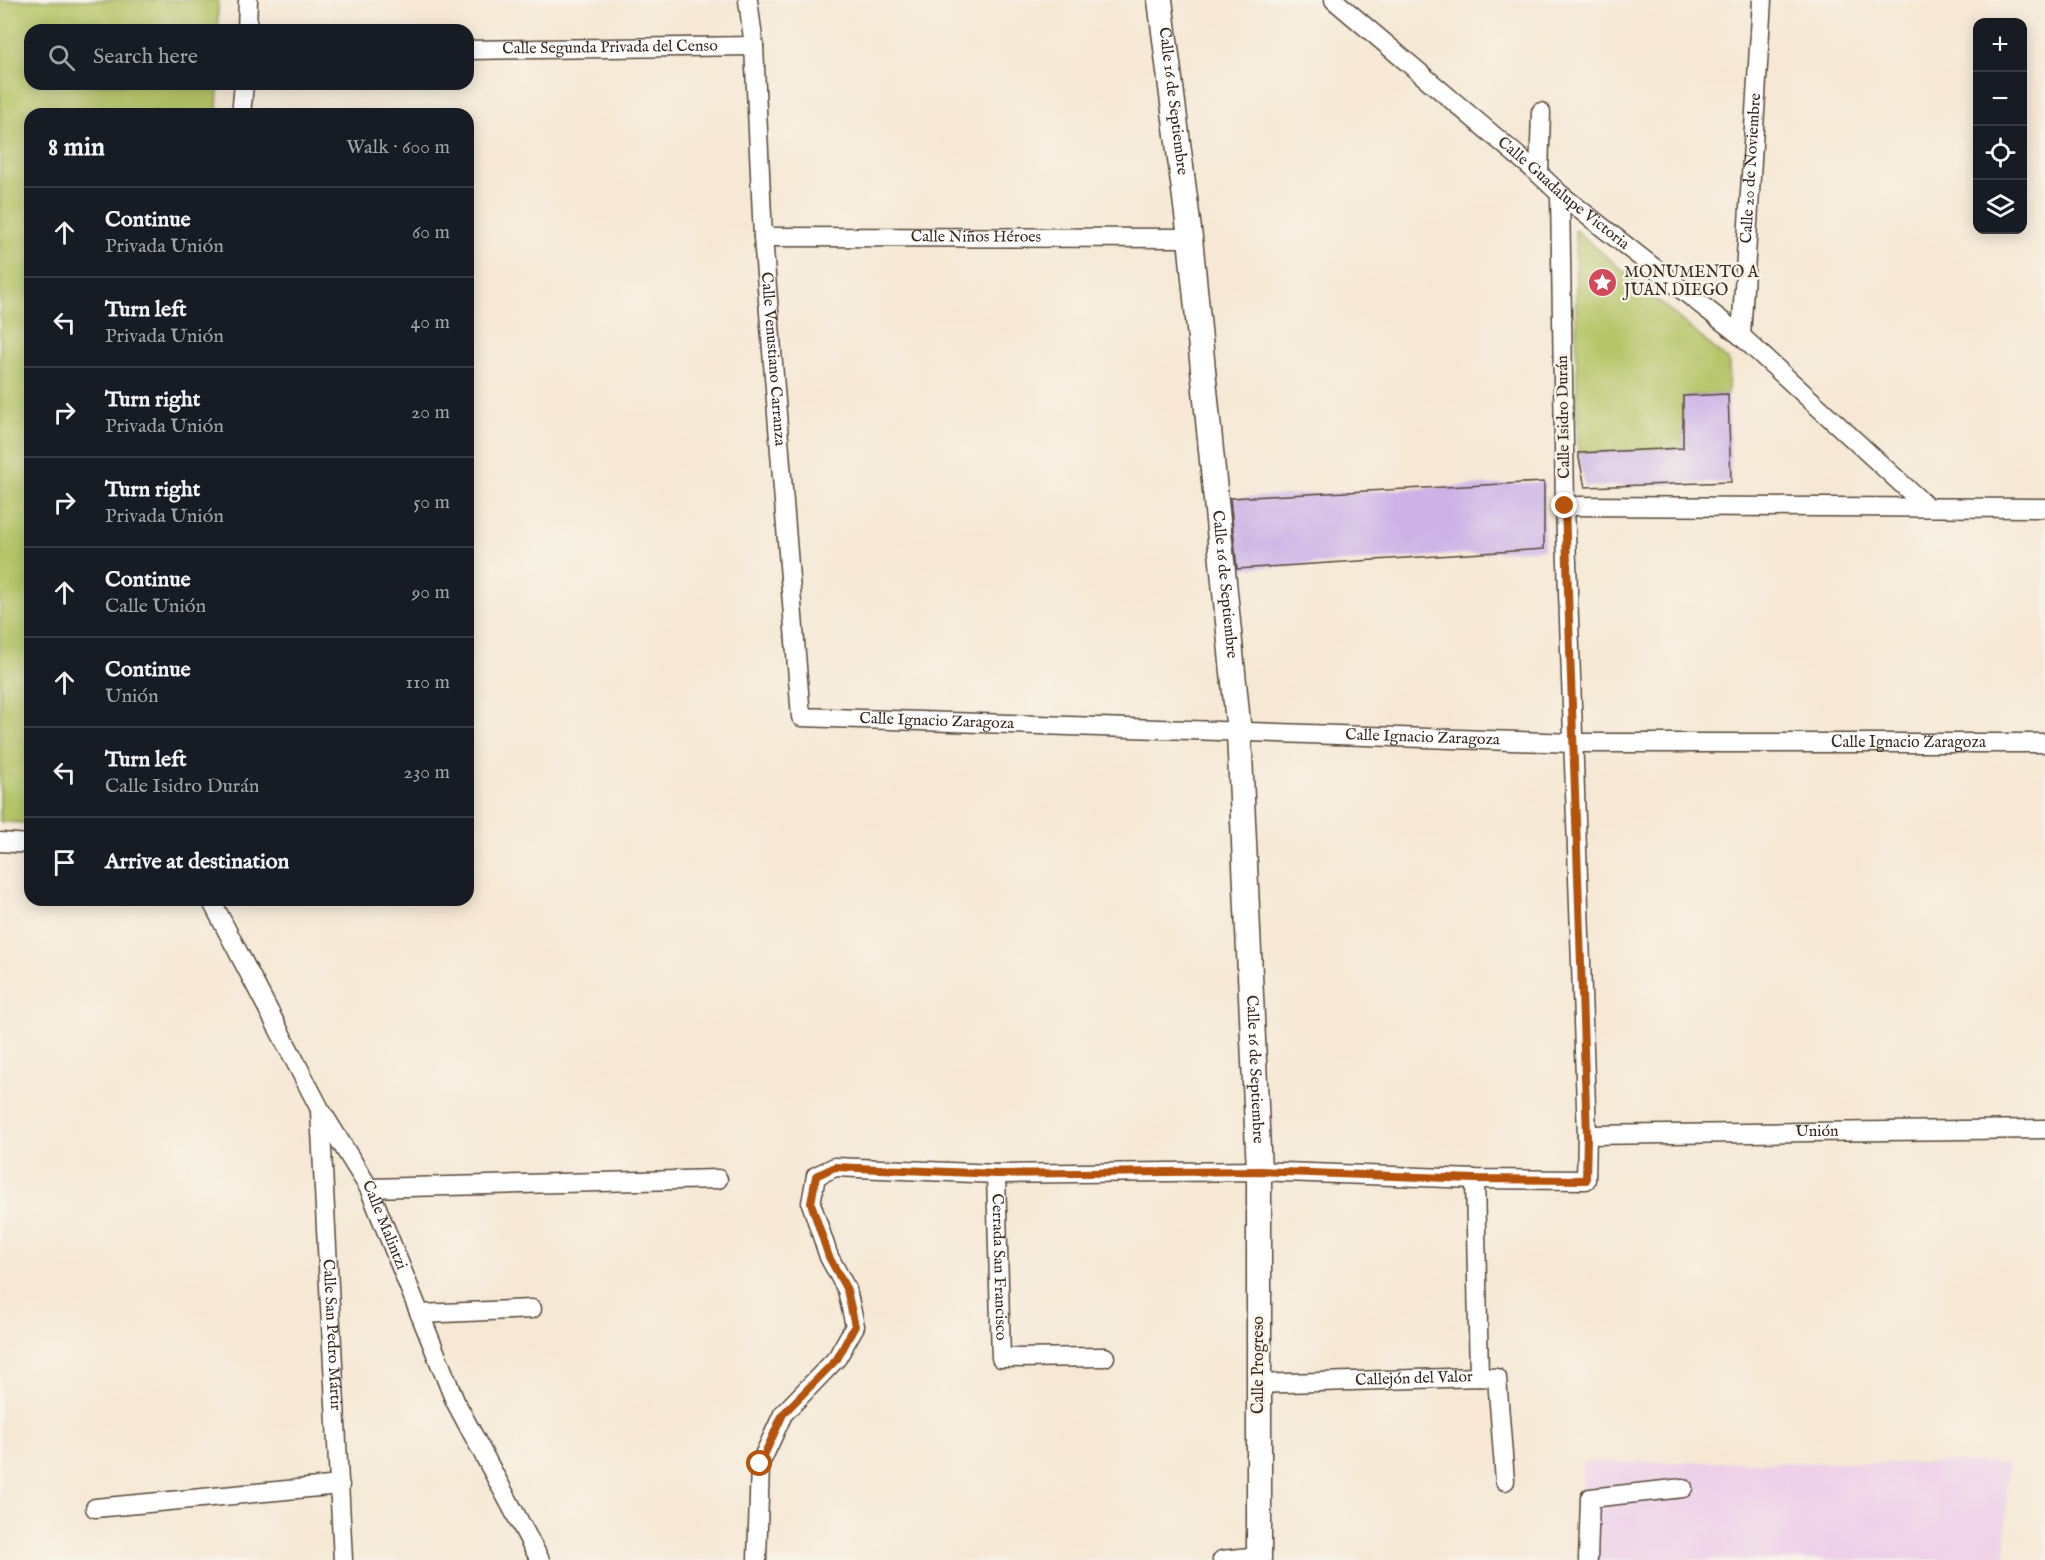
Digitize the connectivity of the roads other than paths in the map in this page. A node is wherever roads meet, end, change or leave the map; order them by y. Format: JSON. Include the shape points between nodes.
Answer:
{"nodes":[{"id":1,"x":248,"y":0,"type":"edge"},
{"id":2,"x":747,"y":0,"type":"edge"},
{"id":3,"x":1160,"y":0,"type":"edge"},
{"id":4,"x":1334,"y":0,"type":"edge"},
{"id":5,"x":1762,"y":0,"type":"edge"},
{"id":6,"x":248,"y":24,"type":"edge"},
{"id":7,"x":754,"y":46,"type":"junction"},
{"id":8,"x":474,"y":50,"type":"edge"},
{"id":9,"x":243,"y":90,"type":"edge"},
{"id":10,"x":242,"y":108,"type":"edge"},
{"id":11,"x":1541,"y":112,"type":"dead end"},
{"id":12,"x":1539,"y":174,"type":"junction"},
{"id":13,"x":1560,"y":194,"type":"junction"},
{"id":14,"x":763,"y":237,"type":"junction"},
{"id":15,"x":1190,"y":238,"type":"junction"},
{"id":16,"x":1741,"y":336,"type":"junction"},
{"id":17,"x":1565,"y":506,"type":"junction"},
{"id":18,"x":1928,"y":507,"type":"junction"},
{"id":19,"x":2045,"y":508,"type":"edge"},
{"id":20,"x":801,"y":717,"type":"joint"},
{"id":21,"x":1239,"y":733,"type":"junction"},
{"id":22,"x":1574,"y":743,"type":"junction"},
{"id":23,"x":2045,"y":743,"type":"edge"},
{"id":24,"x":0,"y":842,"type":"edge"},
{"id":25,"x":24,"y":844,"type":"edge"},
{"id":26,"x":214,"y":906,"type":"edge"},
{"id":27,"x":320,"y":1109,"type":"junction"},
{"id":28,"x":2045,"y":1129,"type":"edge"},
{"id":29,"x":1587,"y":1135,"type":"junction"},
{"id":30,"x":1259,"y":1171,"type":"junction"},
{"id":31,"x":996,"y":1174,"type":"junction"},
{"id":32,"x":718,"y":1179,"type":"dead end"},
{"id":33,"x":1475,"y":1179,"type":"junction"},
{"id":34,"x":369,"y":1188,"type":"junction"},
{"id":35,"x":532,"y":1309,"type":"dead end"},
{"id":36,"x":420,"y":1314,"type":"junction"},
{"id":37,"x":1105,"y":1357,"type":"dead end"},
{"id":38,"x":1479,"y":1377,"type":"junction"},
{"id":39,"x":1258,"y":1384,"type":"junction"},
{"id":40,"x":1505,"y":1482,"type":"dead end"},
{"id":41,"x":340,"y":1485,"type":"junction"},
{"id":42,"x":1683,"y":1488,"type":"dead end"},
{"id":43,"x":95,"y":1508,"type":"dead end"},
{"id":44,"x":1259,"y":1558,"type":"edge"},
{"id":45,"x":343,"y":1560,"type":"edge"},
{"id":46,"x":540,"y":1560,"type":"edge"},
{"id":47,"x":757,"y":1560,"type":"edge"},
{"id":48,"x":1222,"y":1560,"type":"edge"},
{"id":49,"x":1588,"y":1560,"type":"edge"}],
"edges":[{"from":1,"to":6,"type":"street"},
{"from":2,"to":7,"type":"street","name":"Calle Venustiano Carranza"},
{"from":3,"to":15,"type":"street","name":"Calle 16 de Septiembre"},
{"from":4,"to":12,"type":"street","name":"Calle Guadalupe Victoria"},
{"from":5,"to":16,"type":"street","name":"Calle 20 de Noviembre"},
{"from":7,"to":8,"type":"street","name":"Calle Segunda Privada del Censo"},
{"from":7,"to":14,"type":"street","name":"Calle Venustiano Carranza"},
{"from":9,"to":10,"type":"street"},
{"from":11,"to":12,"type":"street"},
{"from":12,"to":13,"type":"street","name":"Calle Guadalupe Victoria"},
{"from":13,"to":16,"type":"street","name":"Calle Guadalupe Victoria"},
{"from":13,"to":17,"type":"street","name":"Calle Isidro Durán"},
{"from":14,"to":15,"type":"street","name":"Calle Niños Héroes"},
{"from":14,"to":20,"type":"street","name":"Calle Venustiano Carranza"},
{"from":15,"to":21,"type":"street","name":"Calle 16 de Septiembre"},
{"from":16,"to":18,"type":"street","name":"Calle Guadalupe Victoria"},
{"from":17,"to":18,"type":"street"},
{"from":17,"to":22,"type":"street","name":"Calle Isidro Durán"},
{"from":18,"to":19,"type":"street"},
{"from":20,"to":21,"type":"street","name":"Calle Ignacio Zaragoza"},
{"from":21,"to":22,"type":"street","name":"Calle Ignacio Zaragoza"},
{"from":21,"to":30,"type":"street","name":"Calle 16 de Septiembre"},
{"from":22,"to":23,"type":"street","name":"Calle Ignacio Zaragoza"},
{"from":22,"to":29,"type":"street","name":"Calle Isidro Durán"},
{"from":24,"to":25,"type":"street"},
{"from":26,"to":27,"type":"street","name":"Calle Malintzi"},
{"from":27,"to":34,"type":"street","name":"Calle Malintzi"},
{"from":27,"to":41,"type":"street","name":"Calle San Pedro Mártir"},
{"from":28,"to":29,"type":"street","name":"Unión"},
{"from":29,"to":33,"type":"street","name":"Calle Isidro Durán","via":[[1586,1180]]},
{"from":30,"to":31,"type":"street"},
{"from":30,"to":33,"type":"street"},
{"from":30,"to":39,"type":"street","name":"Calle Progreso"},
{"from":31,"to":37,"type":"street","name":"Cerrada San Francisco","via":[[1000,1358]]},
{"from":31,"to":47,"type":"street","via":[[835,1167],[816,1176],[811,1203],[829,1257],[847,1290],[855,1326],[837,1359],[783,1414],[760,1464]]},
{"from":32,"to":34,"type":"street"},
{"from":33,"to":38,"type":"street","name":"Callejón del Valor"},
{"from":34,"to":36,"type":"street","name":"Calle Malintzi"},
{"from":35,"to":36,"type":"street"},
{"from":36,"to":46,"type":"street","name":"Calle Malintzi","via":[[455,1401]]},
{"from":38,"to":39,"type":"street","name":"Callejón del Valor"},
{"from":38,"to":40,"type":"street","via":[[1497,1378]]},
{"from":39,"to":44,"type":"street","name":"Calle Progreso"},
{"from":41,"to":43,"type":"street"},
{"from":41,"to":45,"type":"street","name":"Calle San Pedro Mártir"},
{"from":42,"to":49,"type":"street","via":[[1590,1498]]},
{"from":44,"to":48,"type":"street"}]}
